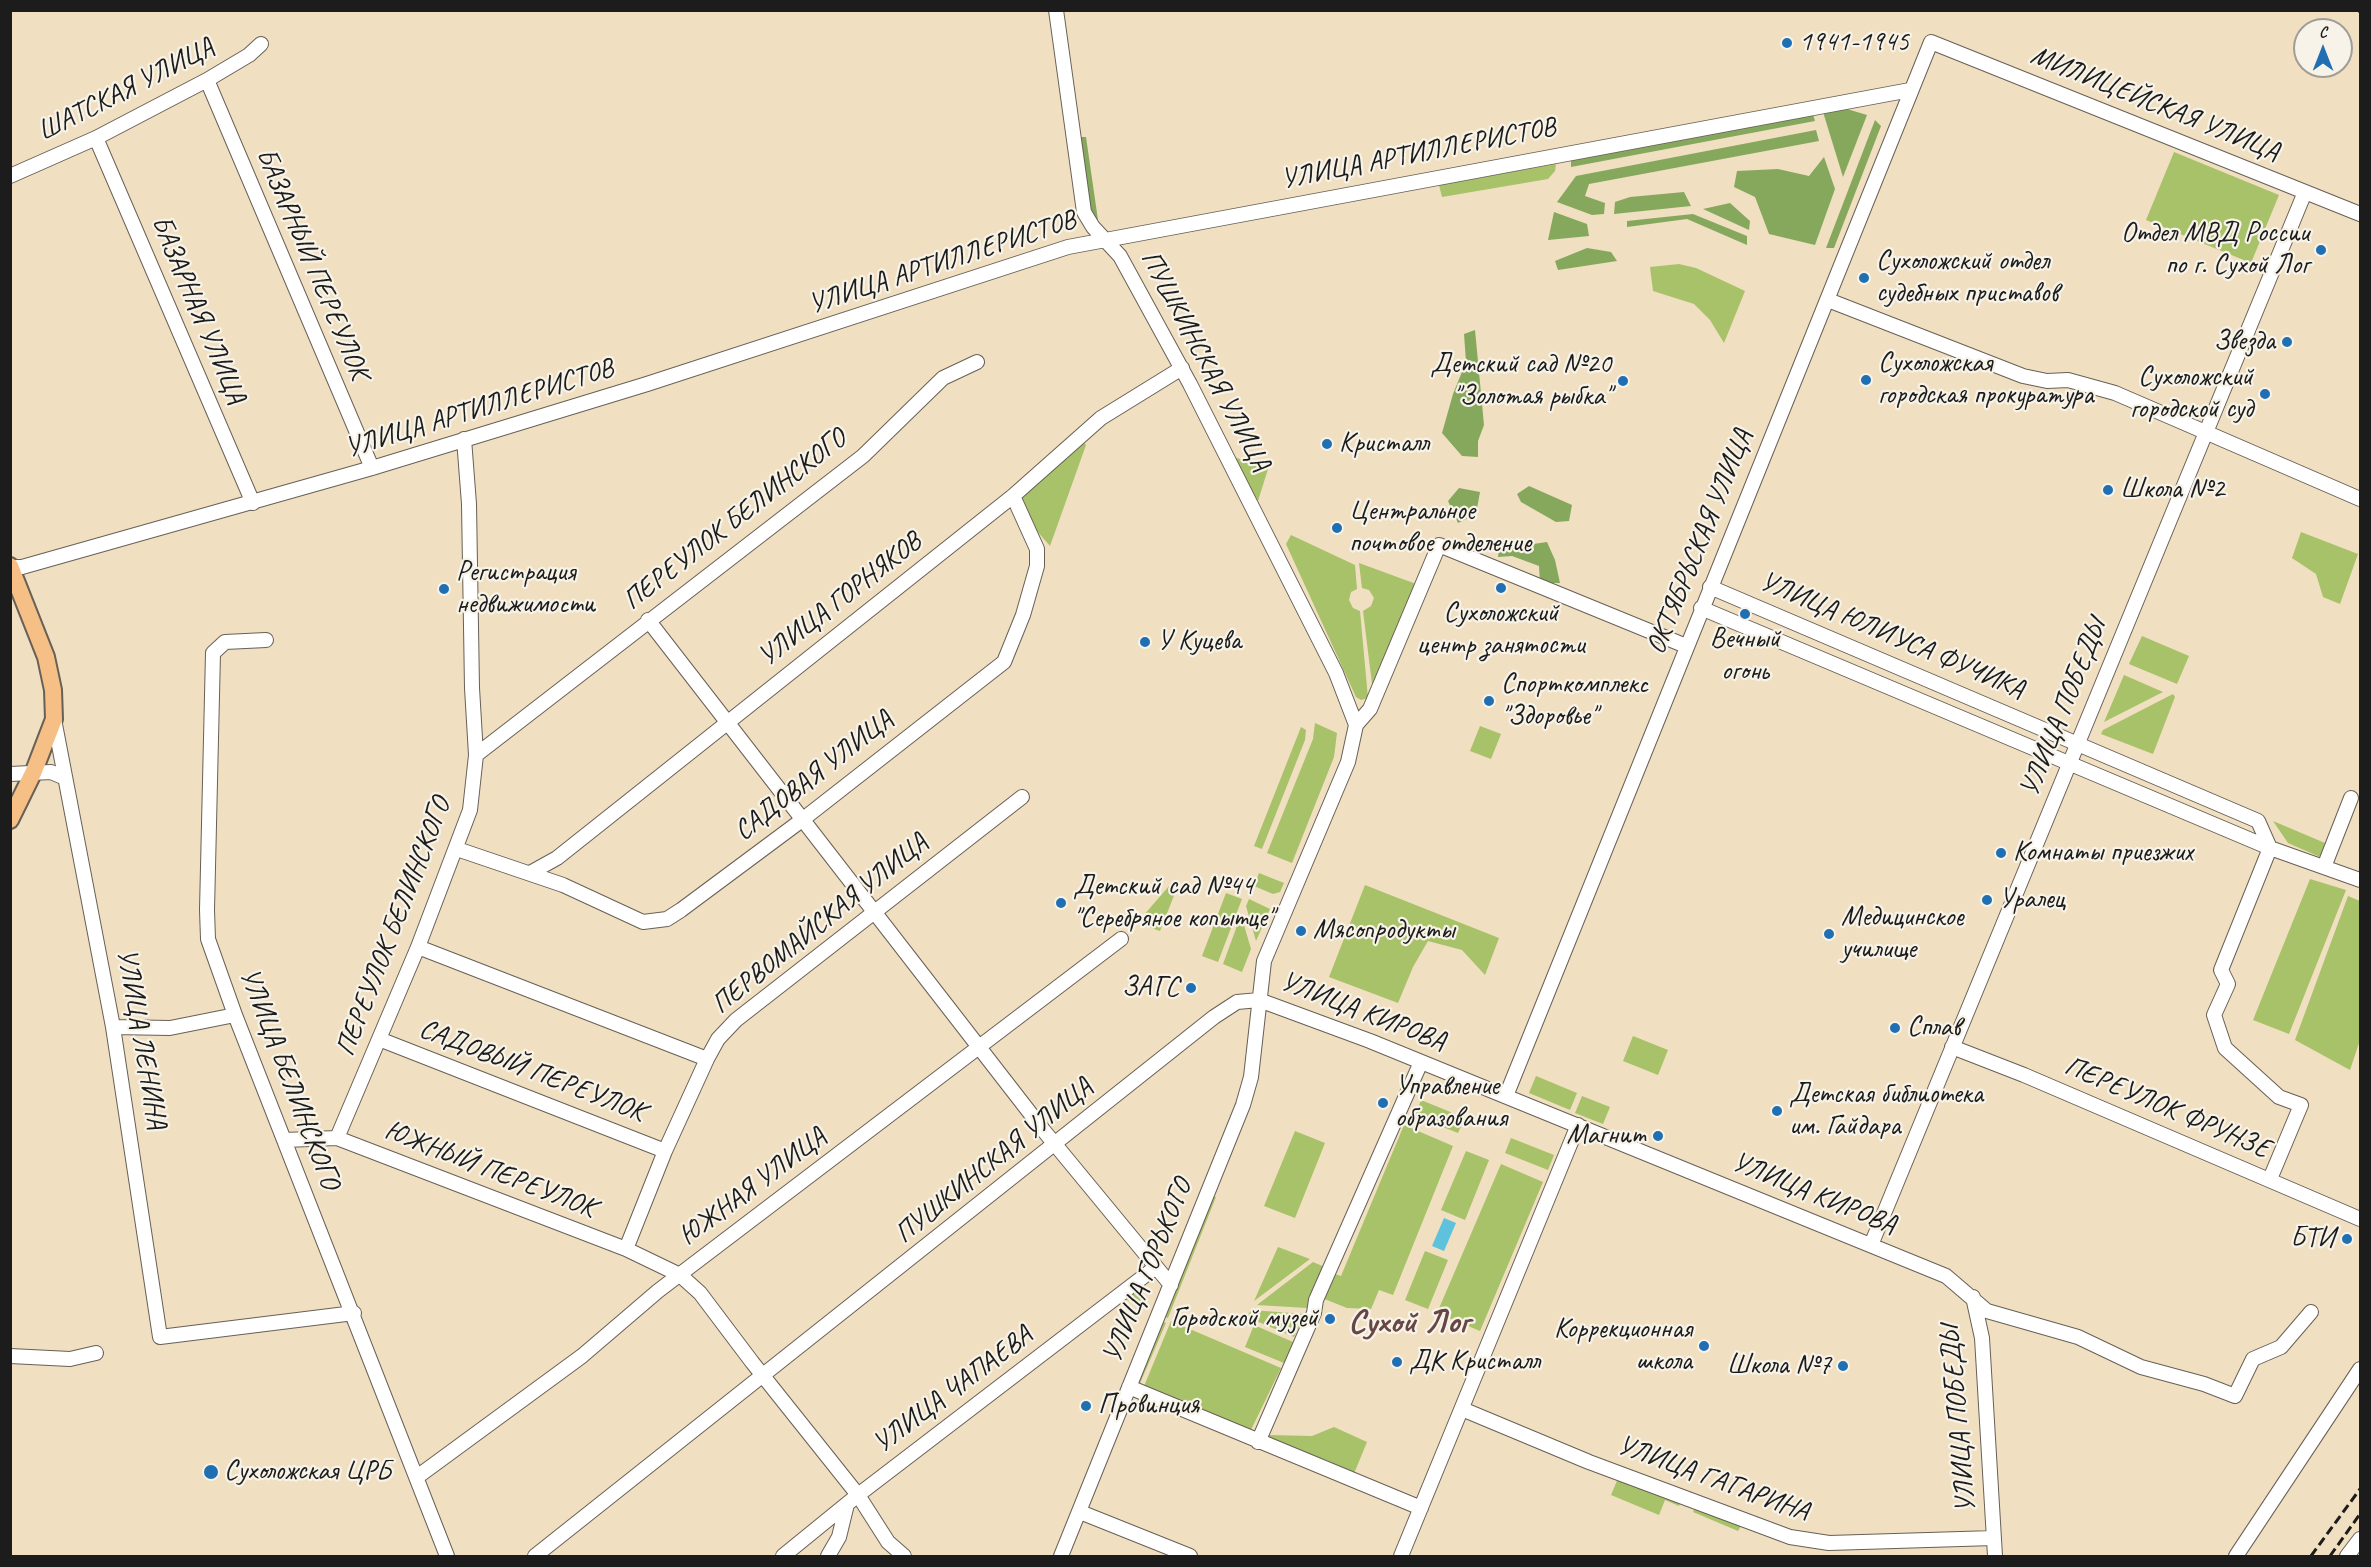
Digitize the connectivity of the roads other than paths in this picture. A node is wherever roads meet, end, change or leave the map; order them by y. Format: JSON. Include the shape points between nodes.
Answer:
{"nodes":[{"id":1,"x":1056,"y":10,"type":"edge"},
{"id":2,"x":1931,"y":42,"type":"joint"},
{"id":3,"x":261,"y":44,"type":"dead end"},
{"id":4,"x":207,"y":80,"type":"junction"},
{"id":5,"x":1910,"y":90,"type":"junction"},
{"id":6,"x":96,"y":138,"type":"junction"},
{"id":7,"x":10,"y":176,"type":"edge"},
{"id":8,"x":2305,"y":192,"type":"junction"},
{"id":9,"x":2361,"y":214,"type":"edge"},
{"id":10,"x":1107,"y":238,"type":"junction"},
{"id":11,"x":1828,"y":300,"type":"junction"},
{"id":12,"x":977,"y":362,"type":"dead end"},
{"id":13,"x":1182,"y":368,"type":"junction"},
{"id":14,"x":2205,"y":431,"type":"junction"},
{"id":15,"x":464,"y":439,"type":"junction"},
{"id":16,"x":372,"y":468,"type":"junction"},
{"id":17,"x":1013,"y":496,"type":"junction"},
{"id":18,"x":2361,"y":499,"type":"edge"},
{"id":19,"x":252,"y":503,"type":"junction"},
{"id":20,"x":11,"y":567,"type":"edge"},
{"id":21,"x":1710,"y":587,"type":"junction"},
{"id":22,"x":1701,"y":608,"type":"junction"},
{"id":23,"x":648,"y":620,"type":"junction"},
{"id":24,"x":266,"y":640,"type":"dead end"},
{"id":25,"x":1686,"y":646,"type":"junction"},
{"id":26,"x":54,"y":719,"type":"junction"},
{"id":27,"x":728,"y":720,"type":"junction"},
{"id":28,"x":1356,"y":725,"type":"junction"},
{"id":29,"x":2078,"y":742,"type":"junction"},
{"id":30,"x":476,"y":755,"type":"junction"},
{"id":31,"x":2069,"y":762,"type":"junction"},
{"id":32,"x":34,"y":771,"type":"junction"},
{"id":33,"x":10,"y":774,"type":"edge"},
{"id":34,"x":65,"y":778,"type":"junction"},
{"id":35,"x":1022,"y":797,"type":"dead end"},
{"id":36,"x":2351,"y":798,"type":"dead end"},
{"id":37,"x":10,"y":820,"type":"edge"},
{"id":38,"x":802,"y":820,"type":"junction"},
{"id":39,"x":2270,"y":848,"type":"junction"},
{"id":40,"x":457,"y":849,"type":"junction"},
{"id":41,"x":2324,"y":867,"type":"junction"},
{"id":42,"x":530,"y":873,"type":"junction"},
{"id":43,"x":2361,"y":880,"type":"edge"},
{"id":44,"x":874,"y":913,"type":"junction"},
{"id":45,"x":1121,"y":939,"type":"dead end"},
{"id":46,"x":418,"y":947,"type":"junction"},
{"id":47,"x":1259,"y":1000,"type":"junction"},
{"id":48,"x":236,"y":1015,"type":"junction"},
{"id":49,"x":113,"y":1027,"type":"junction"},
{"id":50,"x":379,"y":1039,"type":"junction"},
{"id":51,"x":980,"y":1046,"type":"junction"},
{"id":52,"x":1952,"y":1047,"type":"junction"},
{"id":53,"x":707,"y":1059,"type":"junction"},
{"id":54,"x":1421,"y":1062,"type":"junction"},
{"id":55,"x":1506,"y":1096,"type":"junction"},
{"id":56,"x":1578,"y":1125,"type":"junction"},
{"id":57,"x":337,"y":1138,"type":"junction"},
{"id":58,"x":284,"y":1140,"type":"junction"},
{"id":59,"x":1056,"y":1145,"type":"junction"},
{"id":60,"x":665,"y":1151,"type":"junction"},
{"id":61,"x":2270,"y":1179,"type":"junction"},
{"id":62,"x":2361,"y":1219,"type":"edge"},
{"id":63,"x":1871,"y":1245,"type":"junction"},
{"id":64,"x":626,"y":1249,"type":"junction"},
{"id":65,"x":1156,"y":1267,"type":"junction"},
{"id":66,"x":680,"y":1275,"type":"junction"},
{"id":67,"x":1171,"y":1285,"type":"junction"},
{"id":68,"x":1972,"y":1297,"type":"junction"},
{"id":69,"x":2311,"y":1312,"type":"dead end"},
{"id":70,"x":354,"y":1313,"type":"junction"},
{"id":71,"x":96,"y":1353,"type":"dead end"},
{"id":72,"x":10,"y":1356,"type":"edge"},
{"id":73,"x":2361,"y":1369,"type":"edge"},
{"id":74,"x":763,"y":1377,"type":"junction"},
{"id":75,"x":1129,"y":1387,"type":"junction"},
{"id":76,"x":1462,"y":1409,"type":"junction"},
{"id":77,"x":1258,"y":1442,"type":"junction"},
{"id":78,"x":417,"y":1477,"type":"junction"},
{"id":79,"x":853,"y":1500,"type":"junction"},
{"id":80,"x":1421,"y":1508,"type":"junction"},
{"id":81,"x":1080,"y":1512,"type":"junction"},
{"id":82,"x":1994,"y":1538,"type":"junction"},
{"id":83,"x":2361,"y":1539,"type":"edge"},
{"id":84,"x":1829,"y":1543,"type":"junction"},
{"id":85,"x":447,"y":1557,"type":"edge"},
{"id":86,"x":535,"y":1557,"type":"edge"},
{"id":87,"x":783,"y":1557,"type":"edge"},
{"id":88,"x":828,"y":1557,"type":"edge"},
{"id":89,"x":904,"y":1557,"type":"edge"},
{"id":90,"x":1061,"y":1557,"type":"edge"},
{"id":91,"x":1190,"y":1557,"type":"edge"},
{"id":92,"x":1401,"y":1557,"type":"edge"},
{"id":93,"x":1824,"y":1557,"type":"edge"},
{"id":94,"x":1995,"y":1557,"type":"edge"},
{"id":95,"x":2236,"y":1557,"type":"edge"},
{"id":96,"x":2347,"y":1557,"type":"edge"}],
"edges":[{"from":1,"to":10,"type":"street","name":"ПУШКИНСКАЯ УЛИЦА","via":[[1084,212],[1093,227]]},
{"from":2,"to":5,"type":"street","name":"ОКТЯБРЬСКАЯ УЛИЦА"},
{"from":2,"to":8,"type":"street","name":"МИЛИЦЕЙСКАЯ УЛИЦА"},
{"from":3,"to":4,"type":"street","name":"ШАТСКАЯ УЛИЦА"},
{"from":4,"to":6,"type":"street","name":"ШАТСКАЯ УЛИЦА"},
{"from":4,"to":16,"type":"street","name":"БАЗАРНЫЙ ПЕРЕУЛОК"},
{"from":5,"to":10,"type":"street","name":"УЛИЦА АРТИЛЛЕРИСТОВ"},
{"from":5,"to":11,"type":"street","name":"ОКТЯБРЬСКАЯ УЛИЦА"},
{"from":6,"to":7,"type":"street","name":"ШАТСКАЯ УЛИЦА"},
{"from":6,"to":19,"type":"street","name":"БАЗАРНАЯ УЛИЦА"},
{"from":8,"to":9,"type":"street","name":"МИЛИЦЕЙСКАЯ УЛИЦА"},
{"from":8,"to":14,"type":"street","name":"УЛИЦА ПОБЕДЫ"},
{"from":10,"to":13,"type":"street","name":"ПУШКИНСКАЯ УЛИЦА"},
{"from":10,"to":15,"type":"street","name":"УЛИЦА АРТИЛЛЕРИСТОВ","via":[[1034,256],[647,384]]},
{"from":11,"to":14,"type":"street","via":[[2023,376],[2095,387]]},
{"from":11,"to":21,"type":"street","name":"ОКТЯБРЬСКАЯ УЛИЦА"},
{"from":12,"to":23,"type":"street","name":"ПЕРЕУЛОК БЕЛИНСКОГО","via":[[943,378],[863,456]]},
{"from":13,"to":17,"type":"street","name":"УЛИЦА ГОРНЯКОВ","via":[[1101,418]]},
{"from":13,"to":28,"type":"street","name":"ПУШКИНСКАЯ УЛИЦА","via":[[1336,673]]},
{"from":14,"to":18,"type":"street"},
{"from":14,"to":29,"type":"street","name":"УЛИЦА ПОБЕДЫ"},
{"from":15,"to":16,"type":"street","name":"УЛИЦА АРТИЛЛЕРИСТОВ"},
{"from":15,"to":30,"type":"street"},
{"from":16,"to":19,"type":"street","name":"УЛИЦА АРТИЛЛЕРИСТОВ"},
{"from":17,"to":27,"type":"street","name":"УЛИЦА ГОРНЯКОВ"},
{"from":17,"to":38,"type":"street","name":"САДОВАЯ УЛИЦА","via":[[1037,549],[1037,566],[1004,662]]},
{"from":19,"to":20,"type":"street","name":"УЛИЦА АРТИЛЛЕРИСТОВ"},
{"from":20,"to":26,"type":"main road","name":"УЛИЦА ЛЕНИНА","via":[[46,657]]},
{"from":21,"to":22,"type":"street","name":"ОКТЯБРЬСКАЯ УЛИЦА"},
{"from":21,"to":29,"type":"street","name":"УЛИЦА ЮЛИУСА ФУЧИКА"},
{"from":22,"to":25,"type":"street","name":"ОКТЯБРЬСКАЯ УЛИЦА"},
{"from":22,"to":31,"type":"street","name":"УЛИЦА ЮЛИУСА ФУЧИКА"},
{"from":23,"to":27,"type":"street"},
{"from":23,"to":30,"type":"street","name":"ПЕРЕУЛОК БЕЛИНСКОГО"},
{"from":24,"to":48,"type":"street","name":"УЛИЦА БЕЛИНСКОГО","via":[[225,642],[213,653],[208,939]]},
{"from":25,"to":28,"type":"street","via":[[1439,545],[1370,709]]},
{"from":25,"to":55,"type":"street","name":"ОКТЯБРЬСКАЯ УЛИЦА"},
{"from":26,"to":32,"type":"main road"},
{"from":26,"to":34,"type":"street","name":"УЛИЦА ЛЕНИНА"},
{"from":27,"to":38,"type":"street"},
{"from":27,"to":42,"type":"street","name":"УЛИЦА ГОРНЯКОВ","via":[[557,858]]},
{"from":28,"to":47,"type":"street","via":[[1348,762],[1264,961]]},
{"from":29,"to":31,"type":"street","name":"УЛИЦА ПОБЕДЫ"},
{"from":29,"to":39,"type":"street","name":"УЛИЦА ЮЛИУСА ФУЧИКА","via":[[2258,821]]},
{"from":30,"to":40,"type":"street","name":"ПЕРЕУЛОК БЕЛИНСКОГО","via":[[470,810]]},
{"from":31,"to":39,"type":"street","name":"УЛИЦА ЮЛИУСА ФУЧИКА"},
{"from":31,"to":52,"type":"street","name":"УЛИЦА ПОБЕДЫ"},
{"from":32,"to":33,"type":"street"},
{"from":32,"to":34,"type":"street"},
{"from":32,"to":37,"type":"main road"},
{"from":34,"to":49,"type":"street","name":"УЛИЦА ЛЕНИНА"},
{"from":35,"to":44,"type":"street","name":"ПЕРВОМАЙСКАЯ УЛИЦА"},
{"from":36,"to":41,"type":"street"},
{"from":38,"to":42,"type":"street","name":"САДОВАЯ УЛИЦА","via":[[667,919],[643,922],[600,900]]},
{"from":38,"to":44,"type":"street"},
{"from":39,"to":41,"type":"street","name":"УЛИЦА ЮЛИУСА ФУЧИКА"},
{"from":39,"to":61,"type":"street","via":[[2221,970],[2228,984],[2214,1014],[2225,1048],[2279,1097],[2301,1105]]},
{"from":40,"to":42,"type":"street"},
{"from":40,"to":46,"type":"street","name":"ПЕРЕУЛОК БЕЛИНСКОГО"},
{"from":41,"to":43,"type":"street","name":"УЛИЦА ЮЛИУСА ФУЧИКА"},
{"from":44,"to":51,"type":"street"},
{"from":44,"to":53,"type":"street","name":"ПЕРВОМАЙСКАЯ УЛИЦА","via":[[736,1020],[718,1039]]},
{"from":45,"to":51,"type":"street","name":"ЮЖНАЯ УЛИЦА"},
{"from":46,"to":50,"type":"street","name":"ПЕРЕУЛОК БЕЛИНСКОГО"},
{"from":46,"to":53,"type":"street"},
{"from":47,"to":54,"type":"street","name":"УЛИЦА КИРОВА"},
{"from":47,"to":59,"type":"street","name":"ПУШКИНСКАЯ УЛИЦА","via":[[1237,1002],[1214,1017]]},
{"from":47,"to":67,"type":"street","name":"УЛИЦА ГОРЬКОГО","via":[[1251,1077],[1243,1105]]},
{"from":48,"to":49,"type":"street","via":[[170,1028]]},
{"from":48,"to":58,"type":"street","name":"УЛИЦА БЕЛИНСКОГО"},
{"from":49,"to":70,"type":"street","name":"УЛИЦА ЛЕНИНА","via":[[160,1337]]},
{"from":50,"to":57,"type":"street","name":"ПЕРЕУЛОК БЕЛИНСКОГО"},
{"from":50,"to":60,"type":"street","name":"САДОВЫЙ ПЕРЕУЛОК"},
{"from":51,"to":59,"type":"street"},
{"from":51,"to":66,"type":"street","name":"ЮЖНАЯ УЛИЦА"},
{"from":52,"to":61,"type":"street","name":"ПЕРЕУЛОК ФРУНЗЕ"},
{"from":52,"to":63,"type":"street","name":"УЛИЦА ПОБЕДЫ"},
{"from":53,"to":60,"type":"street","name":"ПЕРВОМАЙСКАЯ УЛИЦА"},
{"from":54,"to":55,"type":"street","name":"УЛИЦА КИРОВА"},
{"from":54,"to":77,"type":"street"},
{"from":55,"to":56,"type":"street","name":"УЛИЦА КИРОВА"},
{"from":56,"to":63,"type":"street","name":"УЛИЦА КИРОВА"},
{"from":56,"to":76,"type":"street"},
{"from":57,"to":58,"type":"street"},
{"from":57,"to":64,"type":"street","name":"ЮЖНЫЙ ПЕРЕУЛОК"},
{"from":58,"to":70,"type":"street","name":"УЛИЦА БЕЛИНСКОГО"},
{"from":59,"to":65,"type":"street"},
{"from":59,"to":74,"type":"street","name":"ПУШКИНСКАЯ УЛИЦА"},
{"from":60,"to":64,"type":"street","name":"ПЕРВОМАЙСКАЯ УЛИЦА"},
{"from":61,"to":62,"type":"street","name":"ПЕРЕУЛОК ФРУНЗЕ"},
{"from":63,"to":68,"type":"street","name":"УЛИЦА КИРОВА","via":[[1946,1276]]},
{"from":64,"to":66,"type":"street","name":"ЮЖНЫЙ ПЕРЕУЛОК"},
{"from":65,"to":67,"type":"street"},
{"from":65,"to":79,"type":"street","name":"УЛИЦА ЧАПАЕВА"},
{"from":66,"to":74,"type":"street","name":"ЮЖНЫЙ ПЕРЕУЛОК","via":[[700,1293]]},
{"from":66,"to":78,"type":"street","name":"ЮЖНАЯ УЛИЦА","via":[[582,1356]]},
{"from":67,"to":75,"type":"street","name":"УЛИЦА ГОРЬКОГО"},
{"from":68,"to":69,"type":"street","name":"УЛИЦА КИРОВА","via":[[1987,1311],[2078,1337],[2141,1367],[2235,1396],[2253,1359],[2281,1347]]},
{"from":68,"to":82,"type":"street","name":"УЛИЦА ПОБЕДЫ","via":[[1982,1338]]},
{"from":70,"to":78,"type":"street","name":"УЛИЦА БЕЛИНСКОГО"},
{"from":71,"to":72,"type":"street","via":[[70,1359]]},
{"from":73,"to":95,"type":"street"},
{"from":74,"to":79,"type":"street","name":"ЮЖНЫЙ ПЕРЕУЛОК"},
{"from":74,"to":86,"type":"street","name":"ПУШКИНСКАЯ УЛИЦА"},
{"from":75,"to":77,"type":"street"},
{"from":75,"to":81,"type":"street","name":"УЛИЦА ГОРЬКОГО"},
{"from":76,"to":80,"type":"street"},
{"from":76,"to":84,"type":"street","name":"УЛИЦА ГАГАРИНА","via":[[1770,1532]]},
{"from":77,"to":80,"type":"street"},
{"from":78,"to":85,"type":"street","name":"УЛИЦА БЕЛИНСКОГО"},
{"from":79,"to":87,"type":"street","name":"УЛИЦА ЧАПАЕВА"},
{"from":79,"to":88,"type":"street"},
{"from":79,"to":89,"type":"street","name":"ЮЖНЫЙ ПЕРЕУЛОК"},
{"from":80,"to":92,"type":"street"},
{"from":81,"to":90,"type":"street","name":"УЛИЦА ГОРЬКОГО"},
{"from":81,"to":91,"type":"street"},
{"from":82,"to":84,"type":"street","name":"УЛИЦА ГАГАРИНА"},
{"from":82,"to":94,"type":"street","name":"УЛИЦА ПОБЕДЫ"},
{"from":83,"to":96,"type":"street"},
{"from":84,"to":93,"type":"street"}]}
